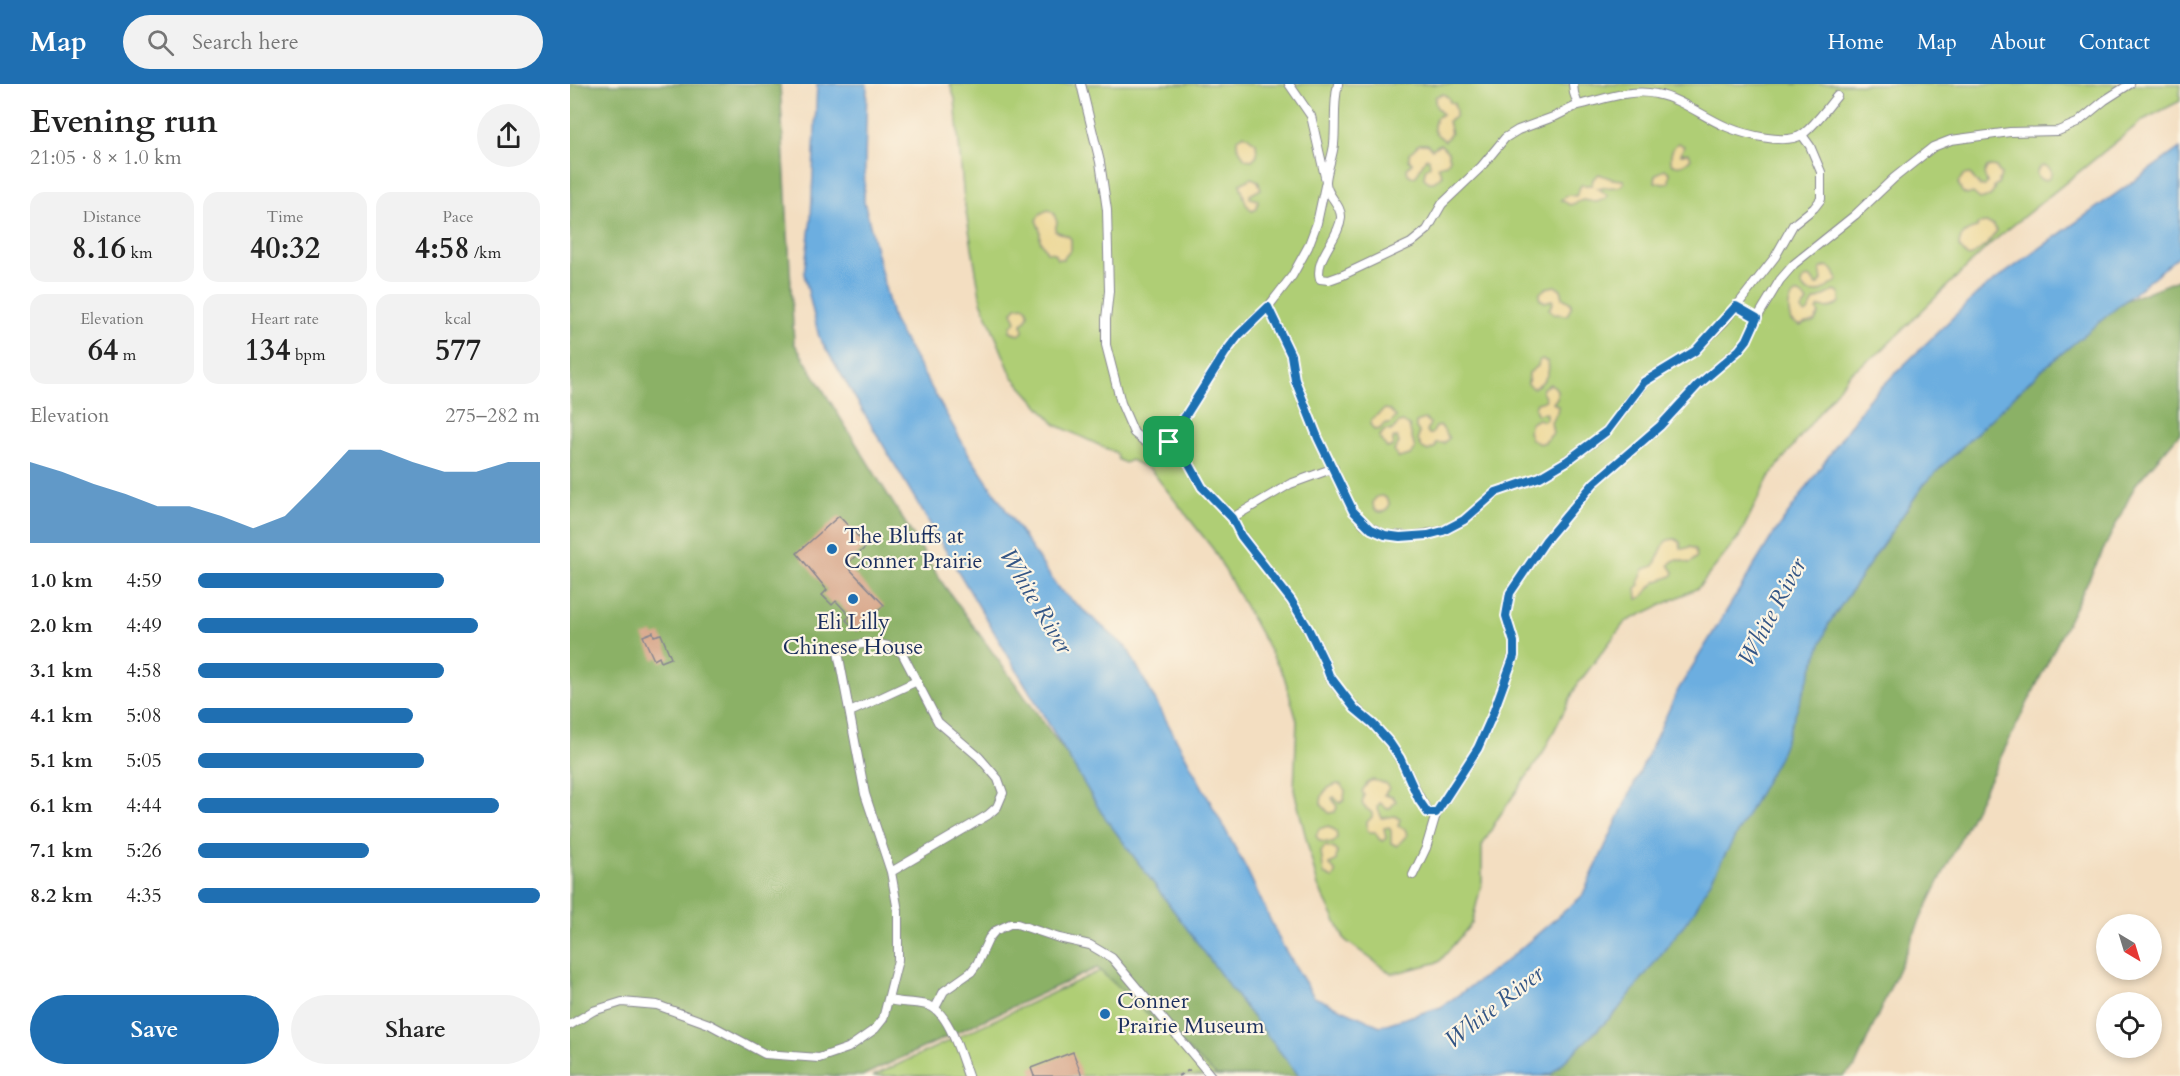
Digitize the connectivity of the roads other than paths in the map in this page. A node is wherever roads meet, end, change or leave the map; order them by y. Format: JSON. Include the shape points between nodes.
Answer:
{"nodes":[{"id":1,"x":1082,"y":84,"type":"edge"},
{"id":2,"x":1289,"y":84,"type":"edge"},
{"id":3,"x":1338,"y":84,"type":"edge"},
{"id":4,"x":1573,"y":84,"type":"edge"},
{"id":5,"x":2130,"y":84,"type":"edge"},
{"id":6,"x":1837,"y":96,"type":"dead end"},
{"id":7,"x":1578,"y":105,"type":"junction"},
{"id":8,"x":1802,"y":135,"type":"junction"},
{"id":9,"x":1326,"y":181,"type":"junction"},
{"id":10,"x":1736,"y":306,"type":"junction"},
{"id":11,"x":1268,"y":307,"type":"junction"},
{"id":12,"x":1757,"y":318,"type":"junction"},
{"id":13,"x":1169,"y":442,"type":"junction"},
{"id":14,"x":1334,"y":468,"type":"junction"},
{"id":15,"x":1232,"y":518,"type":"junction"},
{"id":16,"x":917,"y":681,"type":"junction"},
{"id":17,"x":850,"y":712,"type":"junction"},
{"id":18,"x":1436,"y":813,"type":"junction"},
{"id":19,"x":891,"y":872,"type":"junction"},
{"id":20,"x":1413,"y":874,"type":"dead end"},
{"id":21,"x":889,"y":1000,"type":"junction"},
{"id":22,"x":936,"y":1008,"type":"junction"},
{"id":23,"x":570,"y":1025,"type":"edge"},
{"id":24,"x":968,"y":1076,"type":"edge"},
{"id":25,"x":1211,"y":1076,"type":"edge"}],
"edges":[{"from":1,"to":13,"type":"lane","via":[[1107,210],[1108,354],[1134,433],[1151,444]]},
{"from":2,"to":9,"type":"lane","via":[[1311,116]]},
{"from":3,"to":9,"type":"lane","via":[[1333,150]]},
{"from":4,"to":7,"type":"lane"},
{"from":5,"to":12,"type":"lane","via":[[2077,123],[2058,131],[2010,132],[1952,140],[1933,147],[1800,258],[1780,280]]},
{"from":6,"to":8,"type":"lane"},
{"from":7,"to":8,"type":"lane","via":[[1623,95],[1656,94],[1749,134],[1786,139]]},
{"from":7,"to":9,"type":"lane","via":[[1505,138],[1442,204],[1427,230],[1411,243],[1343,275],[1323,280],[1319,274],[1322,263],[1341,217]]},
{"from":8,"to":10,"type":"lane","via":[[1821,172],[1821,199],[1793,225],[1775,257]]},
{"from":9,"to":11,"type":"lane","via":[[1308,246],[1292,276]]},
{"from":10,"to":12,"type":"lane"},
{"from":10,"to":14,"type":"lane","via":[[1695,351],[1644,382],[1598,439],[1546,474],[1496,492],[1464,520],[1443,531],[1400,537],[1371,529],[1353,511]]},
{"from":11,"to":13,"type":"lane","via":[[1225,353]]},
{"from":11,"to":14,"type":"lane","via":[[1291,355],[1295,380],[1318,438]]},
{"from":12,"to":18,"type":"lane","via":[[1739,350],[1594,483],[1546,540],[1510,593],[1506,616],[1514,656],[1478,748]]},
{"from":13,"to":15,"type":"lane","via":[[1186,458],[1202,487]]},
{"from":14,"to":15,"type":"lane","via":[[1290,484]]},
{"from":15,"to":18,"type":"lane","via":[[1241,536],[1297,609],[1329,675],[1355,709],[1390,743],[1419,800],[1428,813]]},
{"from":16,"to":17,"type":"lane"},
{"from":16,"to":17,"type":"lane","via":[[902,653],[892,646],[868,643],[846,648],[838,652]]},
{"from":16,"to":19,"type":"lane","via":[[938,722],[979,757],[998,779],[1003,793],[997,807],[988,814]]},
{"from":17,"to":19,"type":"lane","via":[[865,794]]},
{"from":18,"to":20,"type":"lane"},
{"from":19,"to":21,"type":"lane","via":[[898,911],[898,960]]},
{"from":21,"to":22,"type":"lane"},
{"from":21,"to":23,"type":"lane","via":[[875,1029],[848,1048],[819,1058],[765,1054],[709,1024],[657,1005],[622,1002],[593,1011]]},
{"from":22,"to":24,"type":"lane"},
{"from":22,"to":25,"type":"lane","via":[[944,991],[971,972],[995,931],[1017,924],[1090,945],[1112,958]]}]}
